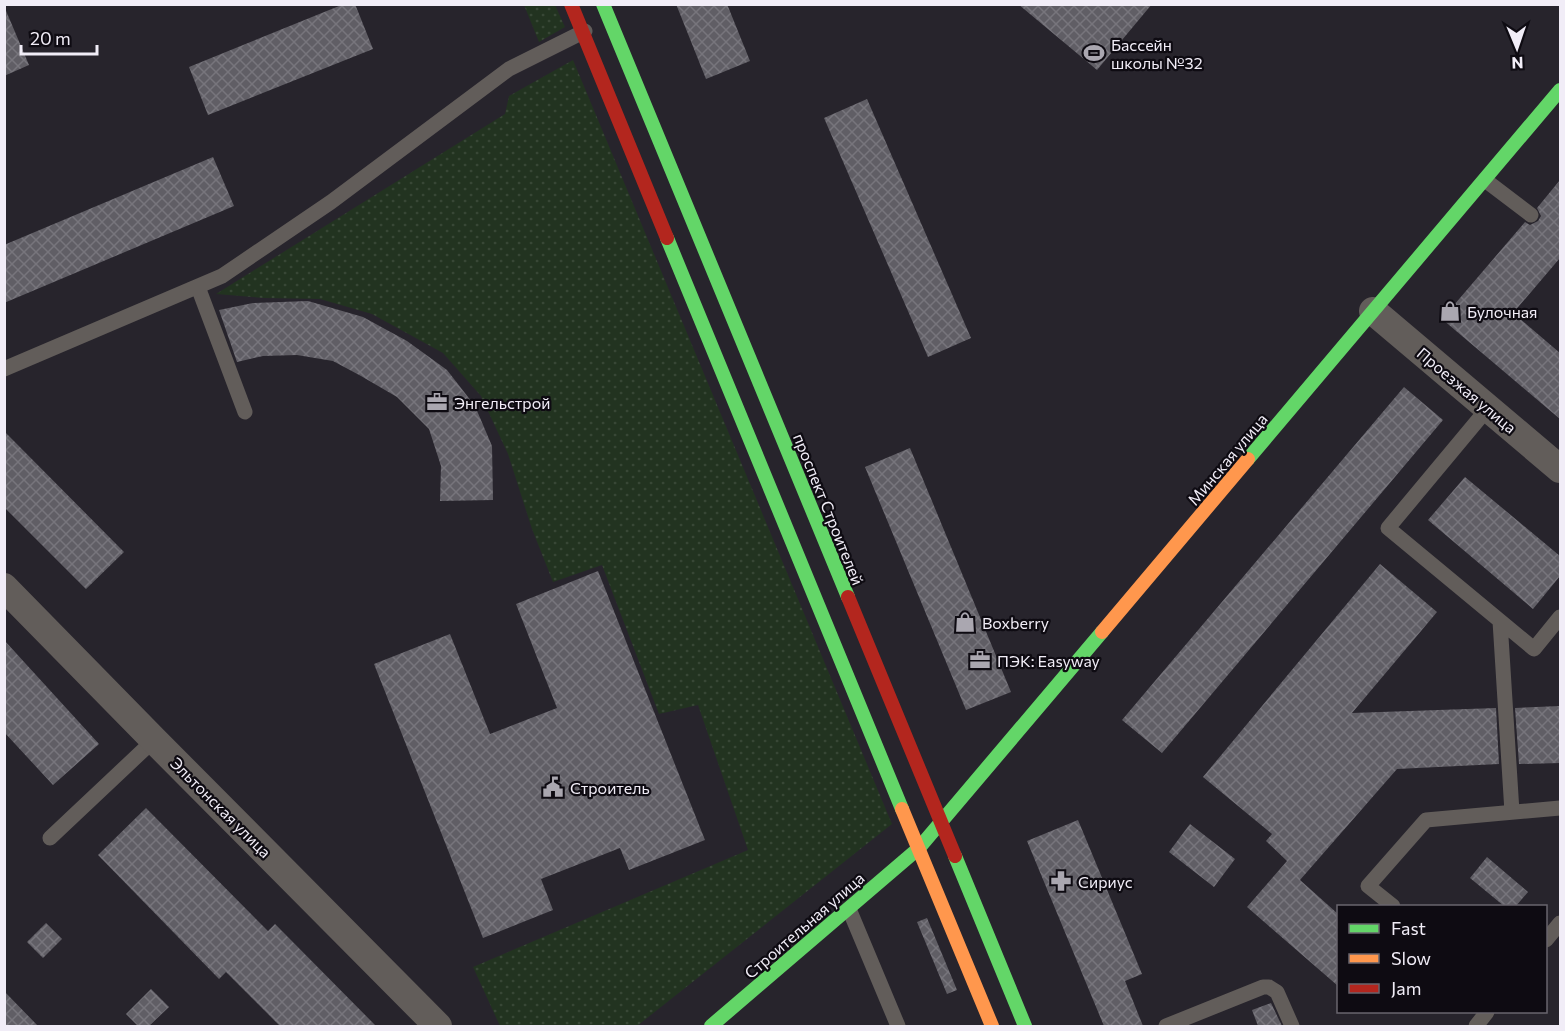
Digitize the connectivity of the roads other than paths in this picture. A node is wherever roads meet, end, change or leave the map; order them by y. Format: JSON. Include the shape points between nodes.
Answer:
{"nodes":[{"id":1,"x":571,"y":4,"type":"edge"},
{"id":2,"x":603,"y":4,"type":"edge"},
{"id":3,"x":610,"y":20,"type":"junction"},
{"id":4,"x":582,"y":32,"type":"junction"},
{"id":5,"x":1560,"y":90,"type":"edge"},
{"id":6,"x":1485,"y":180,"type":"junction"},
{"id":7,"x":1531,"y":215,"type":"dead end"},
{"id":8,"x":198,"y":287,"type":"junction"},
{"id":9,"x":1373,"y":311,"type":"junction"},
{"id":10,"x":4,"y":369,"type":"edge"},
{"id":11,"x":1488,"y":408,"type":"junction"},
{"id":12,"x":245,"y":412,"type":"dead end"},
{"id":13,"x":1560,"y":469,"type":"edge"},
{"id":14,"x":4,"y":587,"type":"edge"},
{"id":15,"x":1560,"y":617,"type":"edge"},
{"id":16,"x":1500,"y":621,"type":"junction"},
{"id":17,"x":154,"y":740,"type":"junction"},
{"id":18,"x":1560,"y":808,"type":"edge"},
{"id":19,"x":1512,"y":812,"type":"junction"},
{"id":20,"x":941,"y":823,"type":"junction"},
{"id":21,"x":50,"y":838,"type":"dead end"},
{"id":22,"x":919,"y":848,"type":"junction"},
{"id":23,"x":1392,"y":905,"type":"edge"},
{"id":24,"x":849,"y":909,"type":"junction"},
{"id":25,"x":1560,"y":923,"type":"edge"},
{"id":26,"x":1547,"y":938,"type":"edge"},
{"id":27,"x":1486,"y":1013,"type":"edge"},
{"id":28,"x":438,"y":1026,"type":"edge"},
{"id":29,"x":711,"y":1026,"type":"edge"},
{"id":30,"x":898,"y":1026,"type":"edge"},
{"id":31,"x":992,"y":1026,"type":"edge"},
{"id":32,"x":1025,"y":1026,"type":"edge"},
{"id":33,"x":1166,"y":1026,"type":"edge"},
{"id":34,"x":1292,"y":1026,"type":"edge"},
{"id":35,"x":1476,"y":1026,"type":"edge"}],
"edges":[{"from":1,"to":4,"type":"main road"},
{"from":2,"to":3,"type":"main road","name":"проспект Строителей"},
{"from":3,"to":4,"type":"lane"},
{"from":3,"to":20,"type":"main road","name":"проспект Строителей"},
{"from":4,"to":8,"type":"lane","via":[[509,69],[331,202],[222,276]]},
{"from":4,"to":22,"type":"main road"},
{"from":5,"to":6,"type":"main road","name":"Минская улица"},
{"from":6,"to":7,"type":"lane"},
{"from":6,"to":9,"type":"main road","name":"Минская улица"},
{"from":8,"to":10,"type":"lane"},
{"from":8,"to":12,"type":"lane"},
{"from":9,"to":11,"type":"street","name":"Проезжая улица"},
{"from":9,"to":20,"type":"main road","name":"Минская улица"},
{"from":11,"to":13,"type":"street","name":"Проезжая улица"},
{"from":11,"to":16,"type":"lane","via":[[1388,528]]},
{"from":14,"to":17,"type":"street","name":"Эльтонская улица"},
{"from":15,"to":16,"type":"lane","via":[[1534,649]]},
{"from":16,"to":19,"type":"lane"},
{"from":17,"to":21,"type":"lane"},
{"from":17,"to":28,"type":"street","name":"Эльтонская улица"},
{"from":18,"to":19,"type":"lane"},
{"from":19,"to":23,"type":"lane","via":[[1426,820],[1368,886]]},
{"from":20,"to":22,"type":"main road","name":"Минская улица"},
{"from":20,"to":32,"type":"main road","name":"проспект Строителей"},
{"from":22,"to":24,"type":"main road","name":"Строительная улица"},
{"from":22,"to":31,"type":"main road"},
{"from":24,"to":29,"type":"main road","name":"Строительная улица"},
{"from":24,"to":30,"type":"lane"},
{"from":25,"to":26,"type":"lane"},
{"from":27,"to":35,"type":"lane"},
{"from":33,"to":34,"type":"lane","via":[[1263,987],[1277,992]]}]}
